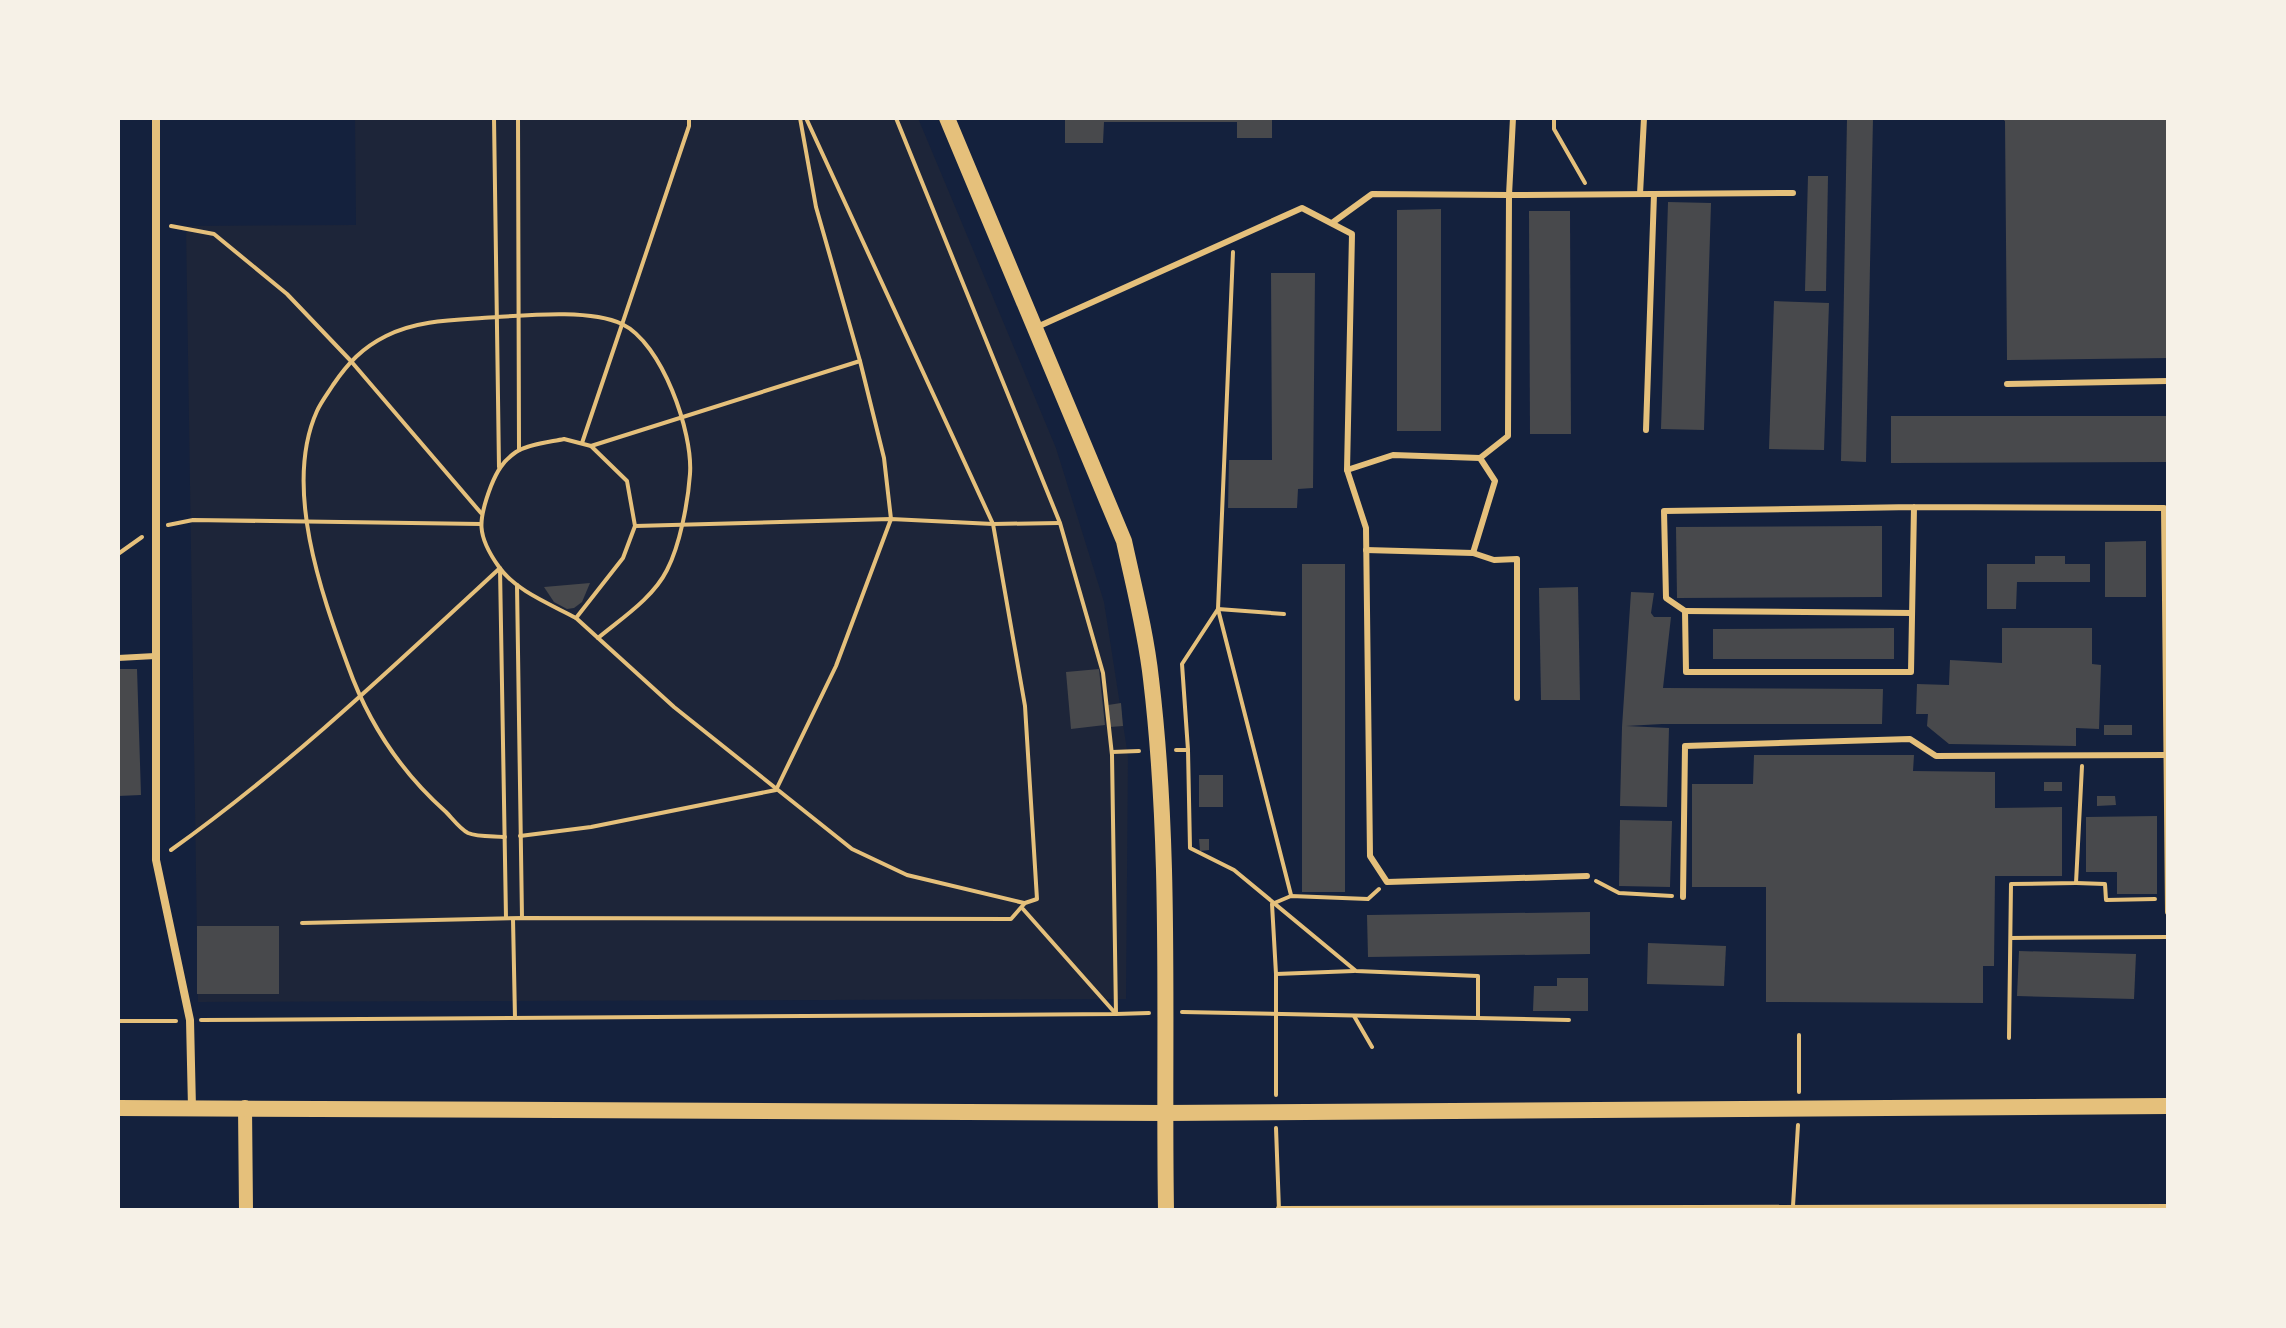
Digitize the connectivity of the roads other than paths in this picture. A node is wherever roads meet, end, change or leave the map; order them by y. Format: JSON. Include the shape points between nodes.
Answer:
{"nodes":[{"id":1,"x":156,"y":118,"type":"edge"},
{"id":2,"x":947,"y":118,"type":"edge"},
{"id":3,"x":1513,"y":118,"type":"edge"},
{"id":4,"x":1644,"y":118,"type":"edge"},
{"id":5,"x":1793,"y":193,"type":"dead end"},
{"id":6,"x":1640,"y":194,"type":"junction"},
{"id":7,"x":1654,"y":194,"type":"junction"},
{"id":8,"x":1509,"y":195,"type":"junction"},
{"id":9,"x":1332,"y":223,"type":"junction"},
{"id":10,"x":1035,"y":328,"type":"junction"},
{"id":11,"x":2168,"y":381,"type":"edge"},
{"id":12,"x":2007,"y":384,"type":"dead end"},
{"id":13,"x":1646,"y":430,"type":"dead end"},
{"id":14,"x":1480,"y":458,"type":"junction"},
{"id":15,"x":1347,"y":470,"type":"junction"},
{"id":16,"x":2166,"y":506,"type":"edge"},
{"id":17,"x":1914,"y":507,"type":"junction"},
{"id":18,"x":1366,"y":550,"type":"junction"},
{"id":19,"x":1473,"y":553,"type":"junction"},
{"id":20,"x":2167,"y":598,"type":"edge"},
{"id":21,"x":1685,"y":611,"type":"junction"},
{"id":22,"x":1912,"y":613,"type":"junction"},
{"id":23,"x":155,"y":656,"type":"junction"},
{"id":24,"x":118,"y":658,"type":"edge"},
{"id":25,"x":1517,"y":698,"type":"dead end"},
{"id":26,"x":2167,"y":755,"type":"edge"},
{"id":27,"x":1587,"y":876,"type":"road end"},
{"id":28,"x":1683,"y":897,"type":"road end"},
{"id":29,"x":2168,"y":899,"type":"edge"},
{"id":30,"x":2168,"y":912,"type":"edge"},
{"id":31,"x":2168,"y":1106,"type":"edge"},
{"id":32,"x":245,"y":1107,"type":"junction"},
{"id":33,"x":118,"y":1108,"type":"edge"},
{"id":34,"x":192,"y":1109,"type":"junction"},
{"id":35,"x":1164,"y":1113,"type":"junction"},
{"id":36,"x":246,"y":1210,"type":"edge"},
{"id":37,"x":1166,"y":1210,"type":"edge"}],
"edges":[{"from":1,"to":23,"type":"street"},
{"from":2,"to":10,"type":"main road"},
{"from":3,"to":8,"type":"lane"},
{"from":4,"to":6,"type":"lane"},
{"from":5,"to":7,"type":"lane"},
{"from":6,"to":7,"type":"lane"},
{"from":6,"to":8,"type":"lane"},
{"from":7,"to":13,"type":"lane"},
{"from":8,"to":9,"type":"lane","via":[[1372,194]]},
{"from":8,"to":14,"type":"lane","via":[[1508,436]]},
{"from":9,"to":10,"type":"lane","via":[[1302,208]]},
{"from":9,"to":15,"type":"lane","via":[[1352,234]]},
{"from":10,"to":35,"type":"main road","via":[[1124,541],[1151,677],[1158,751]]},
{"from":11,"to":12,"type":"lane"},
{"from":14,"to":15,"type":"lane","via":[[1393,455]]},
{"from":14,"to":19,"type":"lane","via":[[1495,481]]},
{"from":15,"to":18,"type":"lane","via":[[1366,528]]},
{"from":16,"to":17,"type":"lane"},
{"from":16,"to":20,"type":"lane"},
{"from":17,"to":21,"type":"lane","via":[[1664,511],[1666,598]]},
{"from":17,"to":22,"type":"lane"},
{"from":18,"to":19,"type":"lane"},
{"from":18,"to":27,"type":"lane","via":[[1370,856],[1387,882]]},
{"from":19,"to":25,"type":"lane","via":[[1494,560],[1517,559]]},
{"from":20,"to":26,"type":"lane"},
{"from":21,"to":22,"type":"lane"},
{"from":21,"to":22,"type":"lane","via":[[1686,672],[1911,672]]},
{"from":23,"to":24,"type":"lane"},
{"from":23,"to":34,"type":"street","via":[[156,860],[190,1020]]},
{"from":26,"to":28,"type":"lane","via":[[1936,756],[1910,739],[1685,746]]},
{"from":26,"to":29,"type":"lane"},
{"from":29,"to":30,"type":"lane"},
{"from":31,"to":35,"type":"main road"},
{"from":32,"to":34,"type":"main road"},
{"from":32,"to":35,"type":"main road"},
{"from":32,"to":36,"type":"street"},
{"from":33,"to":34,"type":"main road"},
{"from":35,"to":37,"type":"main road"}]}
